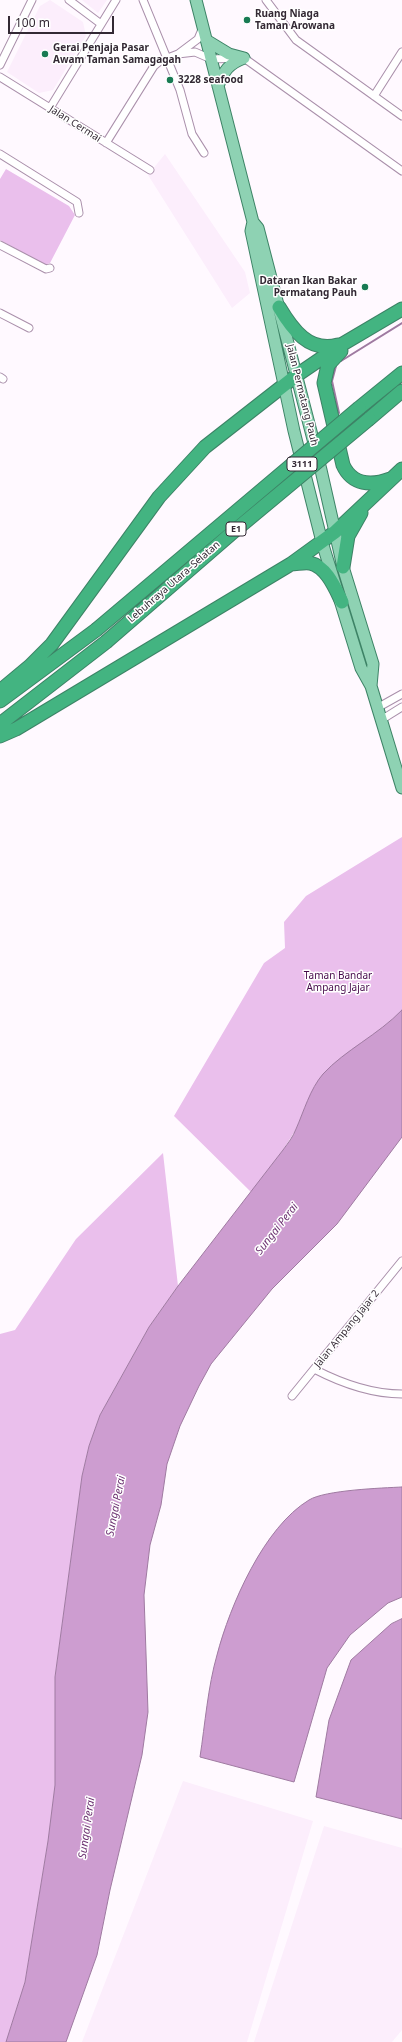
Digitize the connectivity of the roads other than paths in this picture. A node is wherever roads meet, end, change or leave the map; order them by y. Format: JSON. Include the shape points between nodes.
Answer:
{"nodes":[{"id":1,"x":32,"y":0,"type":"edge"},
{"id":2,"x":69,"y":0,"type":"edge"},
{"id":3,"x":116,"y":0,"type":"edge"},
{"id":4,"x":143,"y":0,"type":"edge"},
{"id":5,"x":196,"y":0,"type":"edge"},
{"id":6,"x":266,"y":0,"type":"edge"},
{"id":7,"x":101,"y":24,"type":"junction"},
{"id":8,"x":203,"y":27,"type":"junction"},
{"id":9,"x":206,"y":40,"type":"junction"},
{"id":10,"x":402,"y":52,"type":"edge"},
{"id":11,"x":178,"y":54,"type":"junction"},
{"id":12,"x":168,"y":58,"type":"junction"},
{"id":13,"x":244,"y":58,"type":"junction"},
{"id":14,"x":211,"y":59,"type":"junction"},
{"id":15,"x":0,"y":65,"type":"edge"},
{"id":16,"x":0,"y":77,"type":"edge"},
{"id":17,"x":218,"y":86,"type":"junction"},
{"id":18,"x":374,"y":96,"type":"junction"},
{"id":19,"x":50,"y":108,"type":"junction"},
{"id":20,"x":402,"y":116,"type":"edge"},
{"id":21,"x":106,"y":143,"type":"junction"},
{"id":22,"x":204,"y":153,"type":"dead end"},
{"id":23,"x":0,"y":154,"type":"edge"},
{"id":24,"x":150,"y":170,"type":"dead end"},
{"id":25,"x":402,"y":171,"type":"edge"},
{"id":26,"x":79,"y":213,"type":"dead end"},
{"id":27,"x":253,"y":222,"type":"junction"},
{"id":28,"x":0,"y":245,"type":"edge"},
{"id":29,"x":50,"y":268,"type":"dead end"},
{"id":30,"x":279,"y":307,"type":"junction"},
{"id":31,"x":402,"y":309,"type":"edge"},
{"id":32,"x":0,"y":312,"type":"edge"},
{"id":33,"x":29,"y":328,"type":"dead end"},
{"id":34,"x":356,"y":337,"type":"junction"},
{"id":35,"x":341,"y":345,"type":"junction"},
{"id":36,"x":402,"y":373,"type":"edge"},
{"id":37,"x":297,"y":375,"type":"junction"},
{"id":38,"x":283,"y":385,"type":"junction"},
{"id":39,"x":402,"y":391,"type":"edge"},
{"id":40,"x":402,"y":469,"type":"edge"},
{"id":41,"x":392,"y":479,"type":"junction"},
{"id":42,"x":366,"y":503,"type":"junction"},
{"id":43,"x":335,"y":532,"type":"junction"},
{"id":44,"x":322,"y":542,"type":"junction"},
{"id":45,"x":291,"y":564,"type":"junction"},
{"id":46,"x":343,"y":567,"type":"junction"},
{"id":47,"x":342,"y":602,"type":"junction"},
{"id":48,"x":371,"y":686,"type":"junction"},
{"id":49,"x":0,"y":691,"type":"edge"},
{"id":50,"x":402,"y":694,"type":"edge"},
{"id":51,"x":0,"y":702,"type":"edge"},
{"id":52,"x":402,"y":707,"type":"edge"},
{"id":53,"x":377,"y":708,"type":"junction"},
{"id":54,"x":382,"y":720,"type":"junction"},
{"id":55,"x":0,"y":724,"type":"edge"},
{"id":56,"x":0,"y":736,"type":"edge"},
{"id":57,"x":402,"y":788,"type":"edge"},
{"id":58,"x":402,"y":1261,"type":"edge"},
{"id":59,"x":314,"y":1369,"type":"junction"},
{"id":60,"x":402,"y":1394,"type":"edge"},
{"id":61,"x":292,"y":1396,"type":"dead end"}],
"edges":[{"from":1,"to":15,"type":"street"},
{"from":2,"to":7,"type":"street"},
{"from":3,"to":7,"type":"street"},
{"from":4,"to":12,"type":"street"},
{"from":5,"to":8,"type":"main road","name":"Jalan Permatang Pauh","number":"3111"},
{"from":6,"to":18,"type":"street","via":[[296,40]]},
{"from":7,"to":19,"type":"street"},
{"from":8,"to":9,"type":"main road","name":"Jalan Permatang Pauh","number":"3111"},
{"from":8,"to":11,"type":"street","via":[[198,39]]},
{"from":9,"to":13,"type":"main road","via":[[229,54]]},
{"from":9,"to":14,"type":"main road","name":"Jalan Permatang Pauh","number":"3111"},
{"from":10,"to":18,"type":"street"},
{"from":11,"to":12,"type":"street"},
{"from":11,"to":14,"type":"street","via":[[195,52]]},
{"from":12,"to":21,"type":"street","via":[[154,66]]},
{"from":12,"to":22,"type":"street","via":[[192,134]]},
{"from":13,"to":14,"type":"street"},
{"from":13,"to":17,"type":"main road","via":[[226,67]]},
{"from":13,"to":25,"type":"street"},
{"from":14,"to":17,"type":"main road","name":"Jalan Permatang Pauh","number":"3111"},
{"from":16,"to":19,"type":"street","name":"Jalan Cermai"},
{"from":17,"to":27,"type":"main road","name":"Jalan Permatang Pauh","number":"3111"},
{"from":18,"to":20,"type":"street"},
{"from":19,"to":21,"type":"street","name":"Jalan Cermai"},
{"from":21,"to":24,"type":"street","name":"Jalan Cermai"},
{"from":23,"to":26,"type":"street","via":[[77,202]]},
{"from":27,"to":30,"type":"main road","name":"Jalan Permatang Pauh","number":"3111","via":[[258,228]]},
{"from":27,"to":38,"type":"main road","name":"Jalan Permatang Pauh","number":"3111","via":[[250,231]]},
{"from":28,"to":29,"type":"street","via":[[46,269]]},
{"from":30,"to":35,"type":"highway","via":[[294,329],[309,342],[325,347]]},
{"from":30,"to":37,"type":"main road","name":"Jalan Permatang Pauh","number":"3111"},
{"from":31,"to":34,"type":"highway"},
{"from":32,"to":33,"type":"street"},
{"from":34,"to":35,"type":"highway"},
{"from":34,"to":41,"type":"highway","via":[[331,361],[324,376],[324,388],[335,436],[343,465],[354,479],[372,484]]},
{"from":35,"to":37,"type":"highway"},
{"from":36,"to":51,"type":"highway","name":"Lebuhraya Utara–Selatan","number":"E1","bridge":true,"via":[[96,630]]},
{"from":37,"to":38,"type":"highway"},
{"from":37,"to":43,"type":"main road","name":"Jalan Permatang Pauh","number":"3111"},
{"from":38,"to":44,"type":"main road","name":"Jalan Permatang Pauh","number":"3111"},
{"from":38,"to":49,"type":"highway","via":[[190,461],[159,497],[52,644]]},
{"from":39,"to":55,"type":"highway","name":"Lebuhraya Utara–Selatan","number":"E1","bridge":true,"via":[[106,642]]},
{"from":40,"to":41,"type":"highway"},
{"from":41,"to":42,"type":"highway"},
{"from":42,"to":43,"type":"highway"},
{"from":42,"to":46,"type":"highway","via":[[348,536]]},
{"from":43,"to":44,"type":"highway"},
{"from":43,"to":46,"type":"main road","name":"Jalan Permatang Pauh","number":"3111"},
{"from":44,"to":45,"type":"highway"},
{"from":44,"to":47,"type":"main road","name":"Jalan Permatang Pauh","number":"3111"},
{"from":45,"to":47,"type":"highway","via":[[310,563],[319,568],[329,576]]},
{"from":45,"to":56,"type":"highway","via":[[16,729]]},
{"from":46,"to":48,"type":"main road","name":"Jalan Permatang Pauh","number":"3111","via":[[373,664]]},
{"from":47,"to":48,"type":"main road","name":"Jalan Permatang Pauh","number":"3111","via":[[361,668]]},
{"from":48,"to":53,"type":"main road","name":"Jalan Permatang Pauh","number":"3111"},
{"from":50,"to":53,"type":"street"},
{"from":52,"to":54,"type":"street"},
{"from":53,"to":54,"type":"main road","name":"Jalan Permatang Pauh","number":"3111"},
{"from":54,"to":57,"type":"main road","name":"Jalan Permatang Pauh","number":"3111"},
{"from":58,"to":59,"type":"street","name":"Jalan Ampang Jajar 2"},
{"from":59,"to":60,"type":"street","via":[[327,1376],[376,1392]]},
{"from":59,"to":61,"type":"street","name":"Jalan Ampang Jajar 2"}]}
